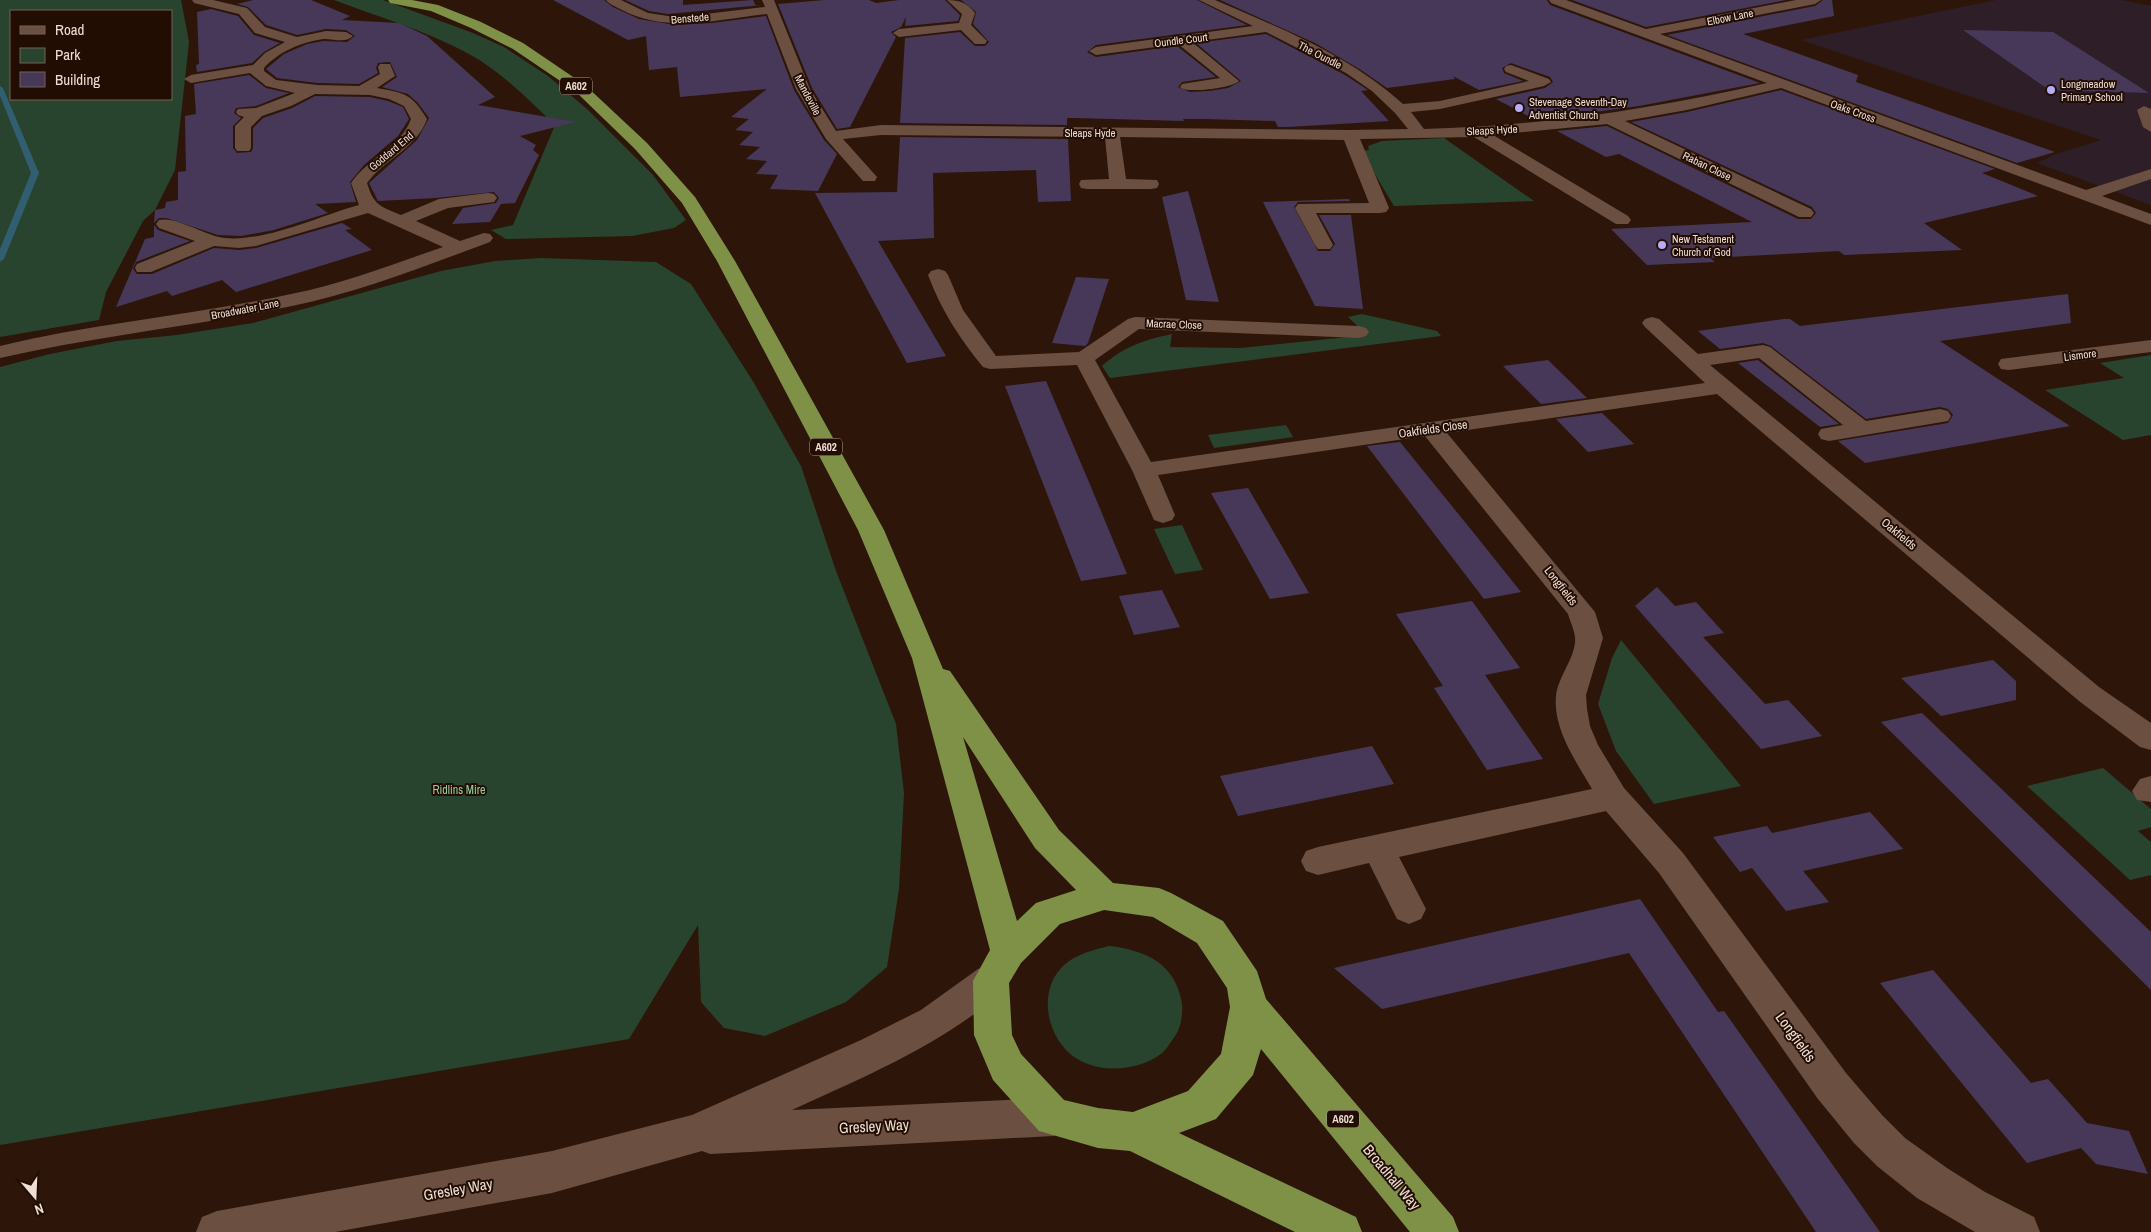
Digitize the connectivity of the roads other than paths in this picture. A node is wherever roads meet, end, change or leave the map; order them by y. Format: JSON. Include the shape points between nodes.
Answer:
{"nodes":[{"id":1,"x":198,"y":0,"type":"edge"},
{"id":2,"x":394,"y":0,"type":"edge"},
{"id":3,"x":612,"y":0,"type":"edge"},
{"id":4,"x":953,"y":0,"type":"edge"},
{"id":5,"x":1205,"y":0,"type":"edge"},
{"id":6,"x":1556,"y":0,"type":"edge"},
{"id":7,"x":1815,"y":0,"type":"edge"},
{"id":8,"x":428,"y":4,"type":"edge"},
{"id":9,"x":769,"y":5,"type":"edge"},
{"id":10,"x":964,"y":26,"type":"junction"},
{"id":11,"x":1265,"y":28,"type":"junction"},
{"id":12,"x":899,"y":33,"type":"dead end"},
{"id":13,"x":1646,"y":34,"type":"junction"},
{"id":14,"x":346,"y":36,"type":"dead end"},
{"id":15,"x":1181,"y":40,"type":"junction"},
{"id":16,"x":980,"y":41,"type":"dead end"},
{"id":17,"x":298,"y":42,"type":"junction"},
{"id":18,"x":1096,"y":51,"type":"dead end"},
{"id":19,"x":257,"y":68,"type":"junction"},
{"id":20,"x":385,"y":68,"type":"dead end"},
{"id":21,"x":1511,"y":69,"type":"dead end"},
{"id":22,"x":191,"y":79,"type":"dead end"},
{"id":23,"x":1781,"y":84,"type":"junction"},
{"id":24,"x":1187,"y":88,"type":"dead end"},
{"id":25,"x":313,"y":89,"type":"junction"},
{"id":26,"x":363,"y":90,"type":"junction"},
{"id":27,"x":1401,"y":109,"type":"junction"},
{"id":28,"x":2144,"y":110,"type":"dead end"},
{"id":29,"x":1609,"y":119,"type":"junction"},
{"id":30,"x":2151,"y":127,"type":"edge"},
{"id":31,"x":1112,"y":132,"type":"junction"},
{"id":32,"x":1477,"y":132,"type":"junction"},
{"id":33,"x":1419,"y":133,"type":"junction"},
{"id":34,"x":1350,"y":135,"type":"junction"},
{"id":35,"x":831,"y":136,"type":"junction"},
{"id":36,"x":243,"y":144,"type":"dead end"},
{"id":37,"x":2151,"y":174,"type":"edge"},
{"id":38,"x":868,"y":177,"type":"dead end"},
{"id":39,"x":1118,"y":183,"type":"junction"},
{"id":40,"x":1087,"y":184,"type":"dead end"},
{"id":41,"x":1151,"y":184,"type":"dead end"},
{"id":42,"x":2086,"y":196,"type":"junction"},
{"id":43,"x":488,"y":198,"type":"dead end"},
{"id":44,"x":369,"y":206,"type":"junction"},
{"id":45,"x":1805,"y":214,"type":"dead end"},
{"id":46,"x":404,"y":220,"type":"junction"},
{"id":47,"x":1622,"y":220,"type":"dead end"},
{"id":48,"x":2151,"y":220,"type":"edge"},
{"id":49,"x":165,"y":224,"type":"dead end"},
{"id":50,"x":484,"y":238,"type":"dead end"},
{"id":51,"x":216,"y":240,"type":"junction"},
{"id":52,"x":1324,"y":245,"type":"dead end"},
{"id":53,"x":459,"y":247,"type":"junction"},
{"id":54,"x":220,"y":262,"type":"dead end"},
{"id":55,"x":144,"y":268,"type":"dead end"},
{"id":56,"x":938,"y":275,"type":"dead end"},
{"id":57,"x":1652,"y":323,"type":"dead end"},
{"id":58,"x":1359,"y":332,"type":"dead end"},
{"id":59,"x":2151,"y":346,"type":"edge"},
{"id":60,"x":0,"y":352,"type":"edge"},
{"id":61,"x":1084,"y":358,"type":"junction"},
{"id":62,"x":1694,"y":361,"type":"junction"},
{"id":63,"x":2009,"y":364,"type":"dead end"},
{"id":64,"x":1722,"y":387,"type":"junction"},
{"id":65,"x":1940,"y":416,"type":"dead end"},
{"id":66,"x":1862,"y":429,"type":"junction"},
{"id":67,"x":1432,"y":430,"type":"junction"},
{"id":68,"x":1828,"y":434,"type":"dead end"},
{"id":69,"x":1144,"y":470,"type":"junction"},
{"id":70,"x":1163,"y":515,"type":"dead end"},
{"id":71,"x":926,"y":658,"type":"junction"},
{"id":72,"x":2151,"y":739,"type":"edge"},
{"id":73,"x":1613,"y":797,"type":"junction"},
{"id":74,"x":1378,"y":848,"type":"junction"},
{"id":75,"x":1318,"y":861,"type":"dead end"},
{"id":76,"x":1104,"y":896,"type":"junction"},
{"id":77,"x":1409,"y":910,"type":"dead end"},
{"id":78,"x":1000,"y":966,"type":"junction"},
{"id":79,"x":1248,"y":1007,"type":"junction"},
{"id":80,"x":1053,"y":1117,"type":"junction"},
{"id":81,"x":1133,"y":1132,"type":"junction"},
{"id":82,"x":695,"y":1134,"type":"junction"},
{"id":83,"x":218,"y":1232,"type":"edge"},
{"id":84,"x":1341,"y":1232,"type":"edge"},
{"id":85,"x":1438,"y":1232,"type":"edge"},
{"id":86,"x":2019,"y":1232,"type":"edge"}],
"edges":[{"from":1,"to":17,"type":"street","via":[[237,8],[247,13],[260,30]]},
{"from":2,"to":8,"type":"highway","number":"A602"},
{"from":3,"to":9,"type":"street","name":"Benstede","via":[[647,17],[667,20]]},
{"from":4,"to":10,"type":"street","via":[[969,13]]},
{"from":5,"to":11,"type":"street","name":"The Oundle"},
{"from":6,"to":13,"type":"street","name":"Oaks Cross"},
{"from":7,"to":13,"type":"street","name":"Elbow Lane"},
{"from":8,"to":71,"type":"highway","number":"A602","via":[[518,46],[580,88],[641,146],[689,201],[726,261],[871,530]]},
{"from":9,"to":35,"type":"street","name":"Mandeville","via":[[769,25]]},
{"from":10,"to":12,"type":"street"},
{"from":10,"to":16,"type":"street"},
{"from":11,"to":15,"type":"street","name":"Oundle Court"},
{"from":11,"to":27,"type":"street","name":"The Oundle","via":[[1344,66]]},
{"from":13,"to":23,"type":"street","name":"Oaks Cross"},
{"from":14,"to":17,"type":"street","via":[[322,35]]},
{"from":15,"to":18,"type":"street","name":"Oundle Court"},
{"from":15,"to":24,"type":"street","via":[[1232,81]]},
{"from":17,"to":19,"type":"street","via":[[271,55]]},
{"from":19,"to":22,"type":"street"},
{"from":19,"to":25,"type":"street","name":"Goddard End","via":[[260,77],[275,84]]},
{"from":20,"to":26,"type":"street","via":[[388,76]]},
{"from":21,"to":27,"type":"street","via":[[1544,82]]},
{"from":23,"to":29,"type":"street","name":"Sleaps Hyde","via":[[1687,106]]},
{"from":23,"to":42,"type":"street","name":"Oaks Cross"},
{"from":25,"to":26,"type":"street","name":"Goddard End"},
{"from":25,"to":36,"type":"street","via":[[286,104],[248,117]]},
{"from":26,"to":44,"type":"street","name":"Goddard End","via":[[401,98],[415,108],[419,119],[415,132],[371,166],[359,183]]},
{"from":27,"to":33,"type":"street","name":"The Oundle"},
{"from":28,"to":30,"type":"street"},
{"from":29,"to":32,"type":"street","name":"Sleaps Hyde"},
{"from":29,"to":45,"type":"street","name":"Raban Close"},
{"from":31,"to":34,"type":"street","name":"Sleaps Hyde"},
{"from":31,"to":35,"type":"street","name":"Sleaps Hyde","via":[[881,130]]},
{"from":31,"to":39,"type":"street"},
{"from":32,"to":33,"type":"street","name":"Sleaps Hyde"},
{"from":32,"to":47,"type":"street"},
{"from":33,"to":34,"type":"street","name":"Sleaps Hyde"},
{"from":34,"to":52,"type":"street","via":[[1380,208],[1304,208]]},
{"from":35,"to":38,"type":"street","name":"Mandeville"},
{"from":37,"to":42,"type":"street"},
{"from":39,"to":40,"type":"street"},
{"from":39,"to":41,"type":"street"},
{"from":42,"to":48,"type":"street","name":"Oaks Cross"},
{"from":43,"to":46,"type":"street","via":[[445,203]]},
{"from":44,"to":46,"type":"street"},
{"from":44,"to":51,"type":"street","via":[[274,235]]},
{"from":46,"to":53,"type":"street"},
{"from":49,"to":51,"type":"street"},
{"from":50,"to":53,"type":"street","name":"Broadwater Lane"},
{"from":51,"to":54,"type":"street"},
{"from":51,"to":55,"type":"street"},
{"from":53,"to":60,"type":"street","name":"Broadwater Lane","via":[[362,282],[293,300],[64,337]]},
{"from":56,"to":61,"type":"street","via":[[959,323],[990,363]]},
{"from":57,"to":62,"type":"street","name":"Oakfields"},
{"from":58,"to":61,"type":"street","name":"Macrae Close","via":[[1135,323]]},
{"from":59,"to":63,"type":"street","name":"Lismore"},
{"from":61,"to":69,"type":"street"},
{"from":62,"to":64,"type":"street","name":"Oakfields"},
{"from":62,"to":66,"type":"street","via":[[1764,351]]},
{"from":64,"to":67,"type":"street","name":"Oakfields Close"},
{"from":64,"to":72,"type":"street","name":"Oakfields","via":[[2089,694]]},
{"from":65,"to":66,"type":"street"},
{"from":66,"to":68,"type":"street"},
{"from":67,"to":69,"type":"street","name":"Oakfields Close"},
{"from":67,"to":73,"type":"street","name":"Longfields","via":[[1581,612],[1589,638],[1588,650],[1571,695],[1574,717],[1584,747]]},
{"from":69,"to":70,"type":"street"},
{"from":71,"to":76,"type":"highway","number":"A602","via":[[1046,838]]},
{"from":71,"to":78,"type":"highway","number":"A602"},
{"from":73,"to":74,"type":"street"},
{"from":73,"to":86,"type":"street","name":"Longfields","via":[[1670,863],[1832,1086],[1868,1129],[1891,1152],[1932,1183]]},
{"from":74,"to":75,"type":"street"},
{"from":74,"to":77,"type":"street"},
{"from":76,"to":78,"type":"highway","via":[[1048,914]]},
{"from":76,"to":79,"type":"highway","via":[[1159,903],[1210,932],[1244,983]]},
{"from":78,"to":80,"type":"highway","via":[[993,1035],[1006,1067]]},
{"from":78,"to":82,"type":"street","name":"Gresley Way","via":[[934,1022],[876,1053]]},
{"from":79,"to":81,"type":"highway","via":[[1238,1062],[1202,1105]]},
{"from":79,"to":85,"type":"highway","name":"Broadhall Way","number":"A602"},
{"from":80,"to":81,"type":"highway","via":[[1098,1128]]},
{"from":80,"to":82,"type":"street","name":"Gresley Way"},
{"from":81,"to":84,"type":"highway"},
{"from":82,"to":83,"type":"street","name":"Gresley Way","via":[[552,1172]]}]}
